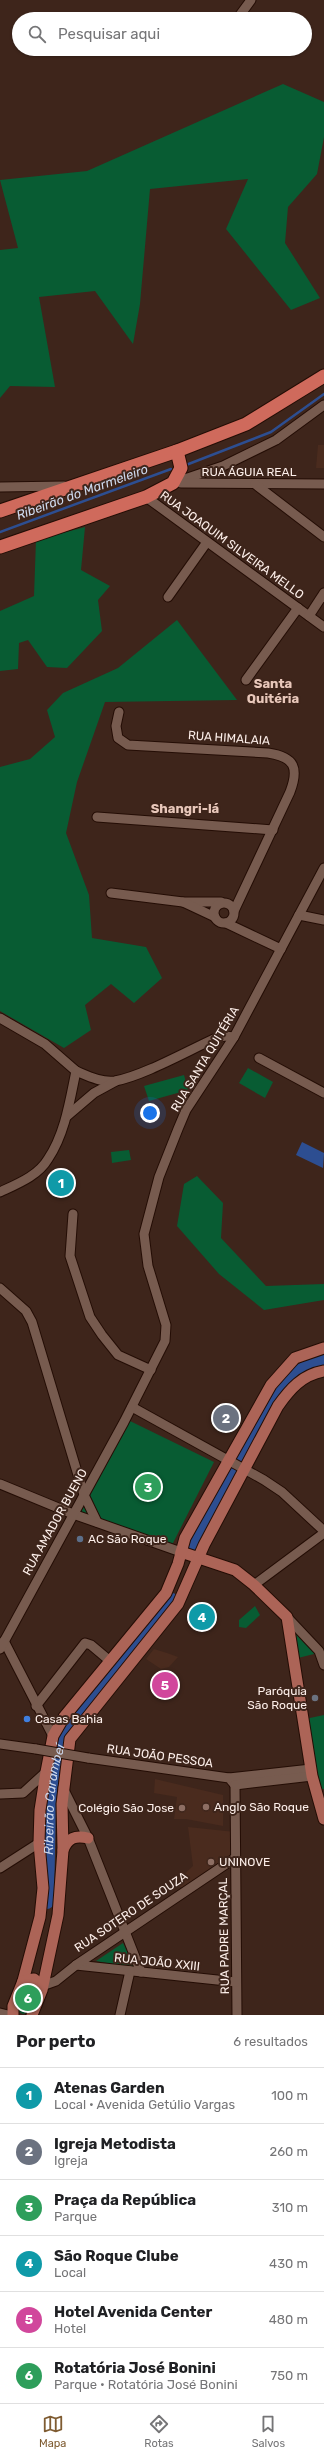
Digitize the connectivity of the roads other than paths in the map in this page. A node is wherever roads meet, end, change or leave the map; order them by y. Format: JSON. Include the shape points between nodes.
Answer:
{"nodes":[{"id":1,"x":251,"y":0,"type":"edge"},
{"id":2,"x":242,"y":12,"type":"edge"},
{"id":3,"x":324,"y":376,"type":"edge"},
{"id":4,"x":324,"y":405,"type":"edge"},
{"id":5,"x":177,"y":451,"type":"junction"},
{"id":6,"x":173,"y":483,"type":"junction"},
{"id":7,"x":255,"y":484,"type":"junction"},
{"id":8,"x":324,"y":484,"type":"edge"},
{"id":9,"x":0,"y":486,"type":"edge"},
{"id":10,"x":67,"y":486,"type":"junction"},
{"id":11,"x":146,"y":497,"type":"junction"},
{"id":12,"x":0,"y":511,"type":"edge"},
{"id":13,"x":324,"y":537,"type":"edge"},
{"id":14,"x":207,"y":542,"type":"junction"},
{"id":15,"x":0,"y":547,"type":"edge"},
{"id":16,"x":324,"y":593,"type":"edge"},
{"id":17,"x":168,"y":597,"type":"dead end"},
{"id":18,"x":298,"y":608,"type":"junction"},
{"id":19,"x":309,"y":616,"type":"junction"},
{"id":20,"x":324,"y":627,"type":"edge"},
{"id":21,"x":246,"y":680,"type":"dead end"},
{"id":22,"x":119,"y":712,"type":"dead end"},
{"id":23,"x":97,"y":817,"type":"dead end"},
{"id":24,"x":273,"y":830,"type":"junction"},
{"id":25,"x":324,"y":868,"type":"edge"},
{"id":26,"x":111,"y":892,"type":"dead end"},
{"id":27,"x":240,"y":894,"type":"junction"},
{"id":28,"x":183,"y":902,"type":"junction"},
{"id":29,"x":224,"y":903,"type":"junction"},
{"id":30,"x":234,"y":913,"type":"junction"},
{"id":31,"x":299,"y":915,"type":"junction"},
{"id":32,"x":215,"y":917,"type":"junction"},
{"id":33,"x":324,"y":920,"type":"edge"},
{"id":34,"x":226,"y":923,"type":"junction"},
{"id":35,"x":248,"y":932,"type":"junction"},
{"id":36,"x":281,"y":949,"type":"junction"},
{"id":37,"x":0,"y":1018,"type":"edge"},
{"id":38,"x":234,"y":1037,"type":"junction"},
{"id":39,"x":259,"y":1058,"type":"dead end"},
{"id":40,"x":76,"y":1071,"type":"junction"},
{"id":41,"x":118,"y":1080,"type":"junction"},
{"id":42,"x":324,"y":1093,"type":"edge"},
{"id":43,"x":67,"y":1116,"type":"junction"},
{"id":44,"x":0,"y":1192,"type":"edge"},
{"id":45,"x":73,"y":1214,"type":"dead end"},
{"id":46,"x":0,"y":1288,"type":"edge"},
{"id":47,"x":324,"y":1348,"type":"edge"},
{"id":48,"x":151,"y":1370,"type":"junction"},
{"id":49,"x":324,"y":1371,"type":"edge"},
{"id":50,"x":132,"y":1407,"type":"junction"},
{"id":51,"x":229,"y":1459,"type":"junction"},
{"id":52,"x":245,"y":1467,"type":"junction"},
{"id":53,"x":0,"y":1484,"type":"edge"},
{"id":54,"x":84,"y":1496,"type":"junction"},
{"id":55,"x":74,"y":1514,"type":"junction"},
{"id":56,"x":97,"y":1522,"type":"junction"},
{"id":57,"x":324,"y":1532,"type":"edge"},
{"id":58,"x":181,"y":1552,"type":"junction"},
{"id":59,"x":198,"y":1558,"type":"junction"},
{"id":60,"x":254,"y":1585,"type":"junction"},
{"id":61,"x":286,"y":1618,"type":"junction"},
{"id":62,"x":2,"y":1645,"type":"edge"},
{"id":63,"x":110,"y":1661,"type":"junction"},
{"id":64,"x":324,"y":1665,"type":"edge"},
{"id":65,"x":36,"y":1706,"type":"junction"},
{"id":66,"x":54,"y":1736,"type":"junction"},
{"id":67,"x":0,"y":1744,"type":"edge"},
{"id":68,"x":46,"y":1772,"type":"junction"},
{"id":69,"x":311,"y":1773,"type":"junction"},
{"id":70,"x":232,"y":1782,"type":"junction"},
{"id":71,"x":63,"y":1786,"type":"junction"},
{"id":72,"x":320,"y":1786,"type":"edge"},
{"id":73,"x":0,"y":1794,"type":"edge"},
{"id":74,"x":324,"y":1819,"type":"edge"},
{"id":75,"x":88,"y":1838,"type":"junction"},
{"id":76,"x":39,"y":1843,"type":"junction"},
{"id":77,"x":63,"y":1850,"type":"junction"},
{"id":78,"x":235,"y":1858,"type":"junction"},
{"id":79,"x":0,"y":1868,"type":"edge"},
{"id":80,"x":125,"y":1931,"type":"junction"},
{"id":81,"x":76,"y":1965,"type":"junction"},
{"id":82,"x":130,"y":1971,"type":"junction"},
{"id":83,"x":141,"y":1972,"type":"junction"},
{"id":84,"x":23,"y":1981,"type":"junction"},
{"id":85,"x":236,"y":1982,"type":"junction"},
{"id":86,"x":42,"y":1986,"type":"junction"},
{"id":87,"x":35,"y":2012,"type":"edge"},
{"id":88,"x":0,"y":2013,"type":"edge"},
{"id":89,"x":11,"y":2013,"type":"edge"},
{"id":90,"x":120,"y":2015,"type":"edge"},
{"id":91,"x":237,"y":2015,"type":"edge"}],
"edges":[{"from":1,"to":2,"type":"street"},
{"from":3,"to":5,"type":"highway","via":[[246,424]]},
{"from":4,"to":6,"type":"street","via":[[276,440],[223,466]]},
{"from":5,"to":6,"type":"highway","via":[[181,468]]},
{"from":5,"to":10,"type":"highway"},
{"from":6,"to":7,"type":"street","name":"RUA ÁGUIA REAL"},
{"from":6,"to":11,"type":"highway"},
{"from":7,"to":8,"type":"street","name":"RUA ÁGUIA REAL"},
{"from":7,"to":13,"type":"street"},
{"from":9,"to":10,"type":"street"},
{"from":10,"to":12,"type":"highway"},
{"from":11,"to":14,"type":"street","name":"RUA JOAQUIM SILVEIRA MELLO"},
{"from":11,"to":15,"type":"highway"},
{"from":14,"to":17,"type":"street"},
{"from":14,"to":18,"type":"street","name":"RUA JOAQUIM SILVEIRA MELLO"},
{"from":16,"to":19,"type":"street"},
{"from":18,"to":19,"type":"street","name":"RUA JOAQUIM SILVEIRA MELLO"},
{"from":18,"to":21,"type":"street"},
{"from":19,"to":20,"type":"street","name":"RUA JOAQUIM SILVEIRA MELLO"},
{"from":22,"to":24,"type":"street","name":"RUA HIMALAIA","via":[[116,726],[118,738],[128,745],[268,753],[288,759],[294,766],[296,776]]},
{"from":23,"to":24,"type":"street"},
{"from":24,"to":27,"type":"street","name":"RUA HIMALAIA"},
{"from":25,"to":31,"type":"street","name":"RUA SANTA QUITÉRIA"},
{"from":26,"to":28,"type":"street"},
{"from":27,"to":29,"type":"street","name":"RUA HIMALAIA"},
{"from":27,"to":30,"type":"street","name":"RUA HIMALAIA"},
{"from":28,"to":29,"type":"street"},
{"from":28,"to":32,"type":"street"},
{"from":29,"to":30,"type":"street"},
{"from":29,"to":32,"type":"street","via":[[214,910]]},
{"from":30,"to":34,"type":"street"},
{"from":30,"to":35,"type":"street"},
{"from":31,"to":33,"type":"street"},
{"from":31,"to":36,"type":"street","name":"RUA SANTA QUITÉRIA"},
{"from":32,"to":34,"type":"street"},
{"from":34,"to":35,"type":"street"},
{"from":35,"to":36,"type":"street"},
{"from":36,"to":38,"type":"street","name":"RUA SANTA QUITÉRIA"},
{"from":37,"to":40,"type":"street","via":[[45,1044]]},
{"from":38,"to":41,"type":"street","via":[[216,1038]]},
{"from":38,"to":48,"type":"street","name":"RUA SANTA QUITÉRIA","via":[[186,1110],[159,1177],[144,1234],[148,1266],[166,1325],[165,1341]]},
{"from":39,"to":42,"type":"street"},
{"from":40,"to":41,"type":"street","via":[[91,1078]]},
{"from":40,"to":43,"type":"street"},
{"from":41,"to":43,"type":"street","via":[[94,1093]]},
{"from":43,"to":44,"type":"street","via":[[48,1160],[27,1179]]},
{"from":45,"to":48,"type":"street","via":[[70,1256],[90,1317],[118,1355]]},
{"from":46,"to":54,"type":"street","via":[[26,1311],[32,1322]]},
{"from":47,"to":51,"type":"main road","via":[[301,1354],[288,1364],[271,1385]]},
{"from":48,"to":50,"type":"street","name":"RUA SANTA QUITÉRIA"},
{"from":49,"to":52,"type":"main road","via":[[305,1377],[291,1388],[278,1406]]},
{"from":50,"to":51,"type":"street"},
{"from":50,"to":54,"type":"street","name":"RUA AMADOR BUENO"},
{"from":51,"to":52,"type":"street"},
{"from":51,"to":58,"type":"main road","via":[[185,1538]]},
{"from":52,"to":57,"type":"street","via":[[282,1492]]},
{"from":52,"to":59,"type":"main road"},
{"from":53,"to":55,"type":"street"},
{"from":54,"to":55,"type":"street","name":"RUA AMADOR BUENO"},
{"from":54,"to":56,"type":"street"},
{"from":55,"to":56,"type":"street"},
{"from":55,"to":62,"type":"street","name":"RUA AMADOR BUENO"},
{"from":56,"to":58,"type":"street"},
{"from":57,"to":60,"type":"street"},
{"from":58,"to":59,"type":"main road"},
{"from":58,"to":63,"type":"main road","via":[[166,1593]]},
{"from":59,"to":60,"type":"main road","via":[[235,1570]]},
{"from":59,"to":71,"type":"main road","via":[[171,1615],[70,1739]]},
{"from":60,"to":61,"type":"main road"},
{"from":61,"to":64,"type":"street","via":[[319,1651]]},
{"from":61,"to":69,"type":"main road"},
{"from":62,"to":65,"type":"street"},
{"from":63,"to":65,"type":"street","via":[[91,1645],[85,1644]]},
{"from":63,"to":66,"type":"main road","via":[[64,1717]]},
{"from":65,"to":66,"type":"street"},
{"from":66,"to":68,"type":"main road"},
{"from":67,"to":70,"type":"street","name":"RUA JOÃO PESSOA","bridge":true},
{"from":68,"to":73,"type":"street","via":[[23,1793]]},
{"from":68,"to":76,"type":"main road","via":[[40,1810]]},
{"from":69,"to":70,"type":"street","name":"RUA JOÃO PESSOA"},
{"from":69,"to":72,"type":"main road"},
{"from":70,"to":78,"type":"street","name":"RUA PADRE MARÇAL"},
{"from":71,"to":75,"type":"street"},
{"from":71,"to":77,"type":"main road"},
{"from":72,"to":74,"type":"main road"},
{"from":75,"to":77,"type":"main road","via":[[72,1838]]},
{"from":75,"to":80,"type":"street"},
{"from":76,"to":79,"type":"street"},
{"from":76,"to":84,"type":"main road","via":[[43,1888],[40,1917]]},
{"from":77,"to":86,"type":"main road","via":[[58,1915]]},
{"from":78,"to":80,"type":"street","name":"RUA SOTERO DE SOUZA"},
{"from":78,"to":85,"type":"street","name":"RUA PADRE MARÇAL"},
{"from":80,"to":81,"type":"street","name":"RUA SOTERO DE SOUZA"},
{"from":80,"to":83,"type":"street"},
{"from":81,"to":82,"type":"street","name":"RUA JOÃO XXIII"},
{"from":81,"to":86,"type":"street","name":"RUA SOTERO DE SOUZA","via":[[56,1981]]},
{"from":82,"to":83,"type":"street","name":"RUA JOÃO XXIII"},
{"from":82,"to":90,"type":"street"},
{"from":83,"to":85,"type":"street","name":"RUA JOÃO XXIII"},
{"from":84,"to":86,"type":"main road","via":[[34,1979]]},
{"from":84,"to":89,"type":"main road"},
{"from":85,"to":91,"type":"street","name":"RUA PADRE MARÇAL"},
{"from":86,"to":87,"type":"main road"},
{"from":88,"to":89,"type":"street"}]}
